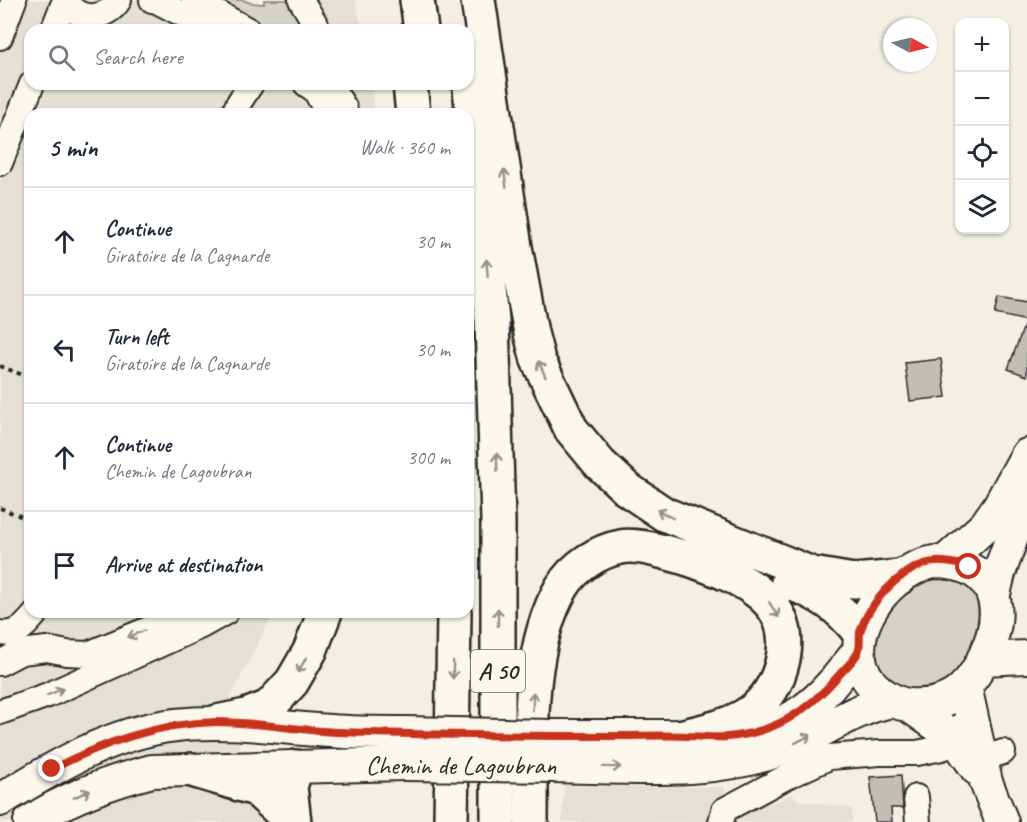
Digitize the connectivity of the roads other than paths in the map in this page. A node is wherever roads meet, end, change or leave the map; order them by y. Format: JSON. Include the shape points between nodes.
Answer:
{"nodes":[{"id":1,"x":14,"y":0,"type":"edge"},
{"id":2,"x":66,"y":0,"type":"edge"},
{"id":3,"x":136,"y":0,"type":"edge"},
{"id":4,"x":152,"y":0,"type":"edge"},
{"id":5,"x":194,"y":0,"type":"edge"},
{"id":6,"x":301,"y":0,"type":"edge"},
{"id":7,"x":409,"y":0,"type":"edge"},
{"id":8,"x":417,"y":0,"type":"edge"},
{"id":9,"x":457,"y":0,"type":"edge"},
{"id":10,"x":478,"y":0,"type":"edge"},
{"id":11,"x":115,"y":5,"type":"edge"},
{"id":12,"x":56,"y":24,"type":"edge"},
{"id":13,"x":201,"y":24,"type":"edge"},
{"id":14,"x":237,"y":24,"type":"edge"},
{"id":15,"x":315,"y":24,"type":"edge"},
{"id":16,"x":408,"y":24,"type":"edge"},
{"id":17,"x":421,"y":24,"type":"edge"},
{"id":18,"x":461,"y":24,"type":"edge"},
{"id":19,"x":0,"y":37,"type":"edge"},
{"id":20,"x":30,"y":90,"type":"edge"},
{"id":21,"x":315,"y":90,"type":"edge"},
{"id":22,"x":332,"y":90,"type":"edge"},
{"id":23,"x":411,"y":90,"type":"edge"},
{"id":24,"x":429,"y":90,"type":"edge"},
{"id":25,"x":470,"y":90,"type":"edge"},
{"id":26,"x":325,"y":108,"type":"edge"},
{"id":27,"x":344,"y":108,"type":"edge"},
{"id":28,"x":412,"y":108,"type":"edge"},
{"id":29,"x":431,"y":108,"type":"edge"},
{"id":30,"x":472,"y":108,"type":"edge"},
{"id":31,"x":474,"y":128,"type":"edge"},
{"id":32,"x":0,"y":163,"type":"edge"},
{"id":33,"x":1027,"y":455,"type":"edge"},
{"id":34,"x":1027,"y":496,"type":"edge"},
{"id":35,"x":623,"y":546,"type":"junction"},
{"id":36,"x":945,"y":562,"type":"junction"},
{"id":37,"x":900,"y":577,"type":"junction"},
{"id":38,"x":995,"y":607,"type":"junction"},
{"id":39,"x":31,"y":618,"type":"edge"},
{"id":40,"x":175,"y":618,"type":"edge"},
{"id":41,"x":215,"y":618,"type":"edge"},
{"id":42,"x":323,"y":618,"type":"edge"},
{"id":43,"x":454,"y":618,"type":"edge"},
{"id":44,"x":0,"y":633,"type":"edge"},
{"id":45,"x":1027,"y":640,"type":"edge"},
{"id":46,"x":859,"y":643,"type":"junction"},
{"id":47,"x":1027,"y":657,"type":"edge"},
{"id":48,"x":983,"y":659,"type":"junction"},
{"id":49,"x":0,"y":663,"type":"edge"},
{"id":50,"x":966,"y":697,"type":"junction"},
{"id":51,"x":0,"y":712,"type":"edge"},
{"id":52,"x":922,"y":716,"type":"junction"},
{"id":53,"x":217,"y":722,"type":"junction"},
{"id":54,"x":334,"y":732,"type":"junction"},
{"id":55,"x":684,"y":736,"type":"junction"},
{"id":56,"x":404,"y":748,"type":"junction"},
{"id":57,"x":553,"y":751,"type":"junction"},
{"id":58,"x":992,"y":759,"type":"junction"},
{"id":59,"x":296,"y":766,"type":"junction"},
{"id":60,"x":192,"y":770,"type":"junction"},
{"id":61,"x":916,"y":797,"type":"dead end"},
{"id":62,"x":0,"y":799,"type":"edge"},
{"id":63,"x":30,"y":822,"type":"edge"},
{"id":64,"x":293,"y":822,"type":"edge"},
{"id":65,"x":451,"y":822,"type":"edge"},
{"id":66,"x":498,"y":822,"type":"edge"},
{"id":67,"x":531,"y":822,"type":"edge"},
{"id":68,"x":722,"y":822,"type":"edge"},
{"id":69,"x":918,"y":822,"type":"edge"},
{"id":70,"x":1002,"y":822,"type":"edge"}],
"edges":[{"from":1,"to":19,"type":"street"},
{"from":2,"to":11,"type":"street","via":[[85,16],[104,15]]},
{"from":2,"to":12,"type":"street"},
{"from":3,"to":11,"type":"street"},
{"from":4,"to":13,"type":"street"},
{"from":5,"to":14,"type":"street"},
{"from":6,"to":15,"type":"street"},
{"from":7,"to":16,"type":"highway"},
{"from":8,"to":17,"type":"highway"},
{"from":9,"to":18,"type":"highway"},
{"from":37,"to":10,"type":"highway","one_way":true,"via":[[854,581],[813,574],[664,514],[627,489],[600,464],[572,429],[538,360],[531,333]]},
{"from":20,"to":32,"type":"street"},
{"from":21,"to":26,"type":"street"},
{"from":22,"to":27,"type":"street"},
{"from":23,"to":28,"type":"highway"},
{"from":24,"to":29,"type":"highway"},
{"from":30,"to":25,"type":"highway","number":"A 50","one_way":true},
{"from":66,"to":31,"type":"highway","number":"A 50","one_way":true,"via":[[498,521],[492,321]]},
{"from":33,"to":36,"type":"main road","via":[[985,526]]},
{"from":34,"to":38,"type":"main road","via":[[999,573]]},
{"from":35,"to":46,"type":"highway","via":[[684,543],[823,597],[842,611]]},
{"from":35,"to":55,"type":"highway","one_way":true,"via":[[673,554],[738,578],[754,588],[778,615],[786,644],[777,680],[767,698],[756,709],[723,727]]},
{"from":67,"to":35,"type":"highway","one_way":true,"via":[[534,684],[539,644],[549,613],[563,584],[580,567],[600,553]]},
{"from":36,"to":37,"type":"main road","via":[[925,564]]},
{"from":36,"to":38,"type":"main road","via":[[969,567],[986,581]]},
{"from":37,"to":46,"type":"main road","via":[[868,614]]},
{"from":38,"to":45,"type":"main road","via":[[1007,631]]},
{"from":38,"to":48,"type":"main road"},
{"from":39,"to":44,"type":"street","via":[[13,634]]},
{"from":40,"to":49,"type":"street","one_way":true,"via":[[88,654],[47,649],[21,652]]},
{"from":51,"to":41,"type":"street","one_way":true,"via":[[48,695]]},
{"from":42,"to":53,"type":"highway","one_way":true,"via":[[292,682],[269,707]]},
{"from":43,"to":65,"type":"highway","number":"A 50","one_way":true},
{"from":46,"to":52,"type":"main road","via":[[864,675],[874,687]]},
{"from":46,"to":55,"type":"main road","name":"Chemin de Lagoubran","via":[[821,695],[783,722],[756,733],[726,738]]},
{"from":47,"to":48,"type":"main road"},
{"from":48,"to":50,"type":"main road"},
{"from":50,"to":52,"type":"main road","via":[[954,695],[932,704]]},
{"from":50,"to":52,"type":"street","via":[[967,717]]},
{"from":50,"to":58,"type":"main road"},
{"from":57,"to":52,"type":"main road","name":"Chemin de Lagoubran","one_way":true,"via":[[649,767],[729,762],[782,749],[856,710]]},
{"from":52,"to":58,"type":"main road"},
{"from":52,"to":68,"type":"street","via":[[929,740],[917,753],[829,757],[724,810]]},
{"from":53,"to":54,"type":"main road","name":"Chemin de Lagoubran"},
{"from":53,"to":62,"type":"main road","name":"Chemin de Lagoubran","via":[[174,725],[116,740],[73,758]]},
{"from":54,"to":56,"type":"main road","name":"Chemin de Lagoubran"},
{"from":54,"to":59,"type":"main road","via":[[314,739]]},
{"from":55,"to":57,"type":"main road","name":"Chemin de Lagoubran"},
{"from":56,"to":57,"type":"main road","name":"Chemin de Lagoubran","bridge":true},
{"from":56,"to":59,"type":"main road","name":"Chemin de Lagoubran"},
{"from":58,"to":70,"type":"main road"},
{"from":59,"to":60,"type":"main road","name":"Chemin de Lagoubran"},
{"from":59,"to":64,"type":"highway","via":[[290,787]]},
{"from":63,"to":60,"type":"main road","name":"Chemin de Lagoubran","one_way":true,"via":[[116,781],[152,771]]},
{"from":60,"to":64,"type":"highway","via":[[256,789]]},
{"from":61,"to":69,"type":"street"}]}
